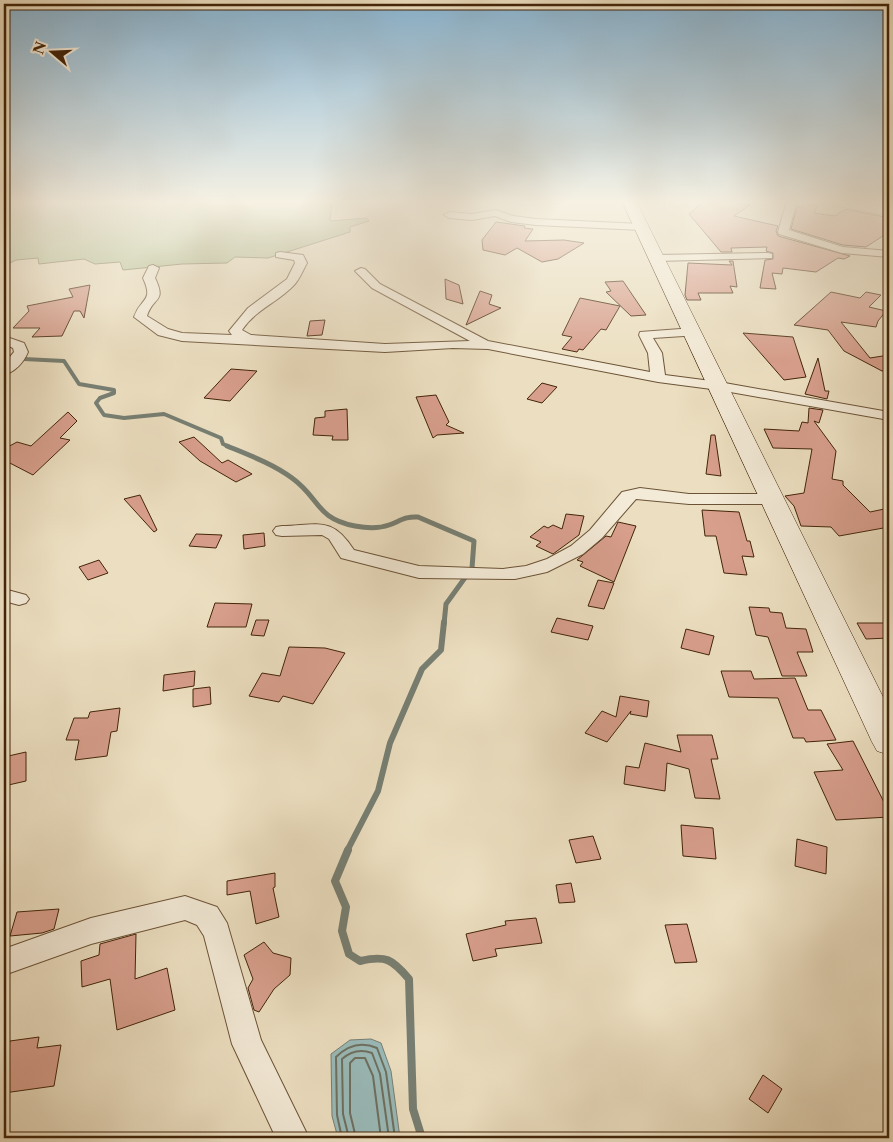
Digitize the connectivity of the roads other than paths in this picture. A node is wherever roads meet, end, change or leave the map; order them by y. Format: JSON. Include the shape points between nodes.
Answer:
{"nodes":[{"id":1,"x":655,"y":254,"type":"edge"},
{"id":2,"x":280,"y":255,"type":"dead end"},
{"id":3,"x":768,"y":256,"type":"dead end"},
{"id":4,"x":657,"y":258,"type":"junction"},
{"id":5,"x":154,"y":268,"type":"dead end"},
{"id":6,"x":361,"y":272,"type":"dead end"},
{"id":7,"x":694,"y":332,"type":"junction"},
{"id":8,"x":248,"y":338,"type":"junction"},
{"id":9,"x":4,"y":340,"type":"edge"},
{"id":10,"x":488,"y":345,"type":"junction"},
{"id":11,"x":21,"y":352,"type":"joint"},
{"id":12,"x":6,"y":369,"type":"edge"},
{"id":13,"x":658,"y":378,"type":"junction"},
{"id":14,"x":719,"y":386,"type":"junction"},
{"id":15,"x":889,"y":416,"type":"edge"},
{"id":16,"x":773,"y":499,"type":"junction"},
{"id":17,"x":282,"y":531,"type":"dead end"},
{"id":18,"x":889,"y":742,"type":"edge"},
{"id":19,"x":4,"y":962,"type":"edge"},
{"id":20,"x":293,"y":1138,"type":"edge"}],
"edges":[{"from":1,"to":4,"type":"street"},
{"from":2,"to":8,"type":"street","via":[[299,257],[301,263],[290,282],[263,300],[241,321],[235,331]]},
{"from":3,"to":4,"type":"street"},
{"from":4,"to":7,"type":"street"},
{"from":5,"to":8,"type":"street","via":[[149,278],[156,291],[140,317],[164,332],[182,337]]},
{"from":6,"to":10,"type":"street","via":[[376,286]]},
{"from":7,"to":13,"type":"street","via":[[645,335],[655,352]]},
{"from":7,"to":14,"type":"street"},
{"from":8,"to":10,"type":"street","via":[[385,348]]},
{"from":9,"to":11,"type":"street","via":[[18,346]]},
{"from":10,"to":13,"type":"street"},
{"from":11,"to":12,"type":"street"},
{"from":13,"to":14,"type":"street"},
{"from":14,"to":15,"type":"street"},
{"from":14,"to":16,"type":"street"},
{"from":16,"to":17,"type":"street","via":[[662,497],[640,493],[629,496],[594,537],[574,552],[549,564],[504,575],[411,570],[347,554],[336,536],[326,530]]},
{"from":16,"to":18,"type":"street"},
{"from":19,"to":20,"type":"street","via":[[91,930],[185,908],[207,916],[217,932],[247,1044]]}]}
